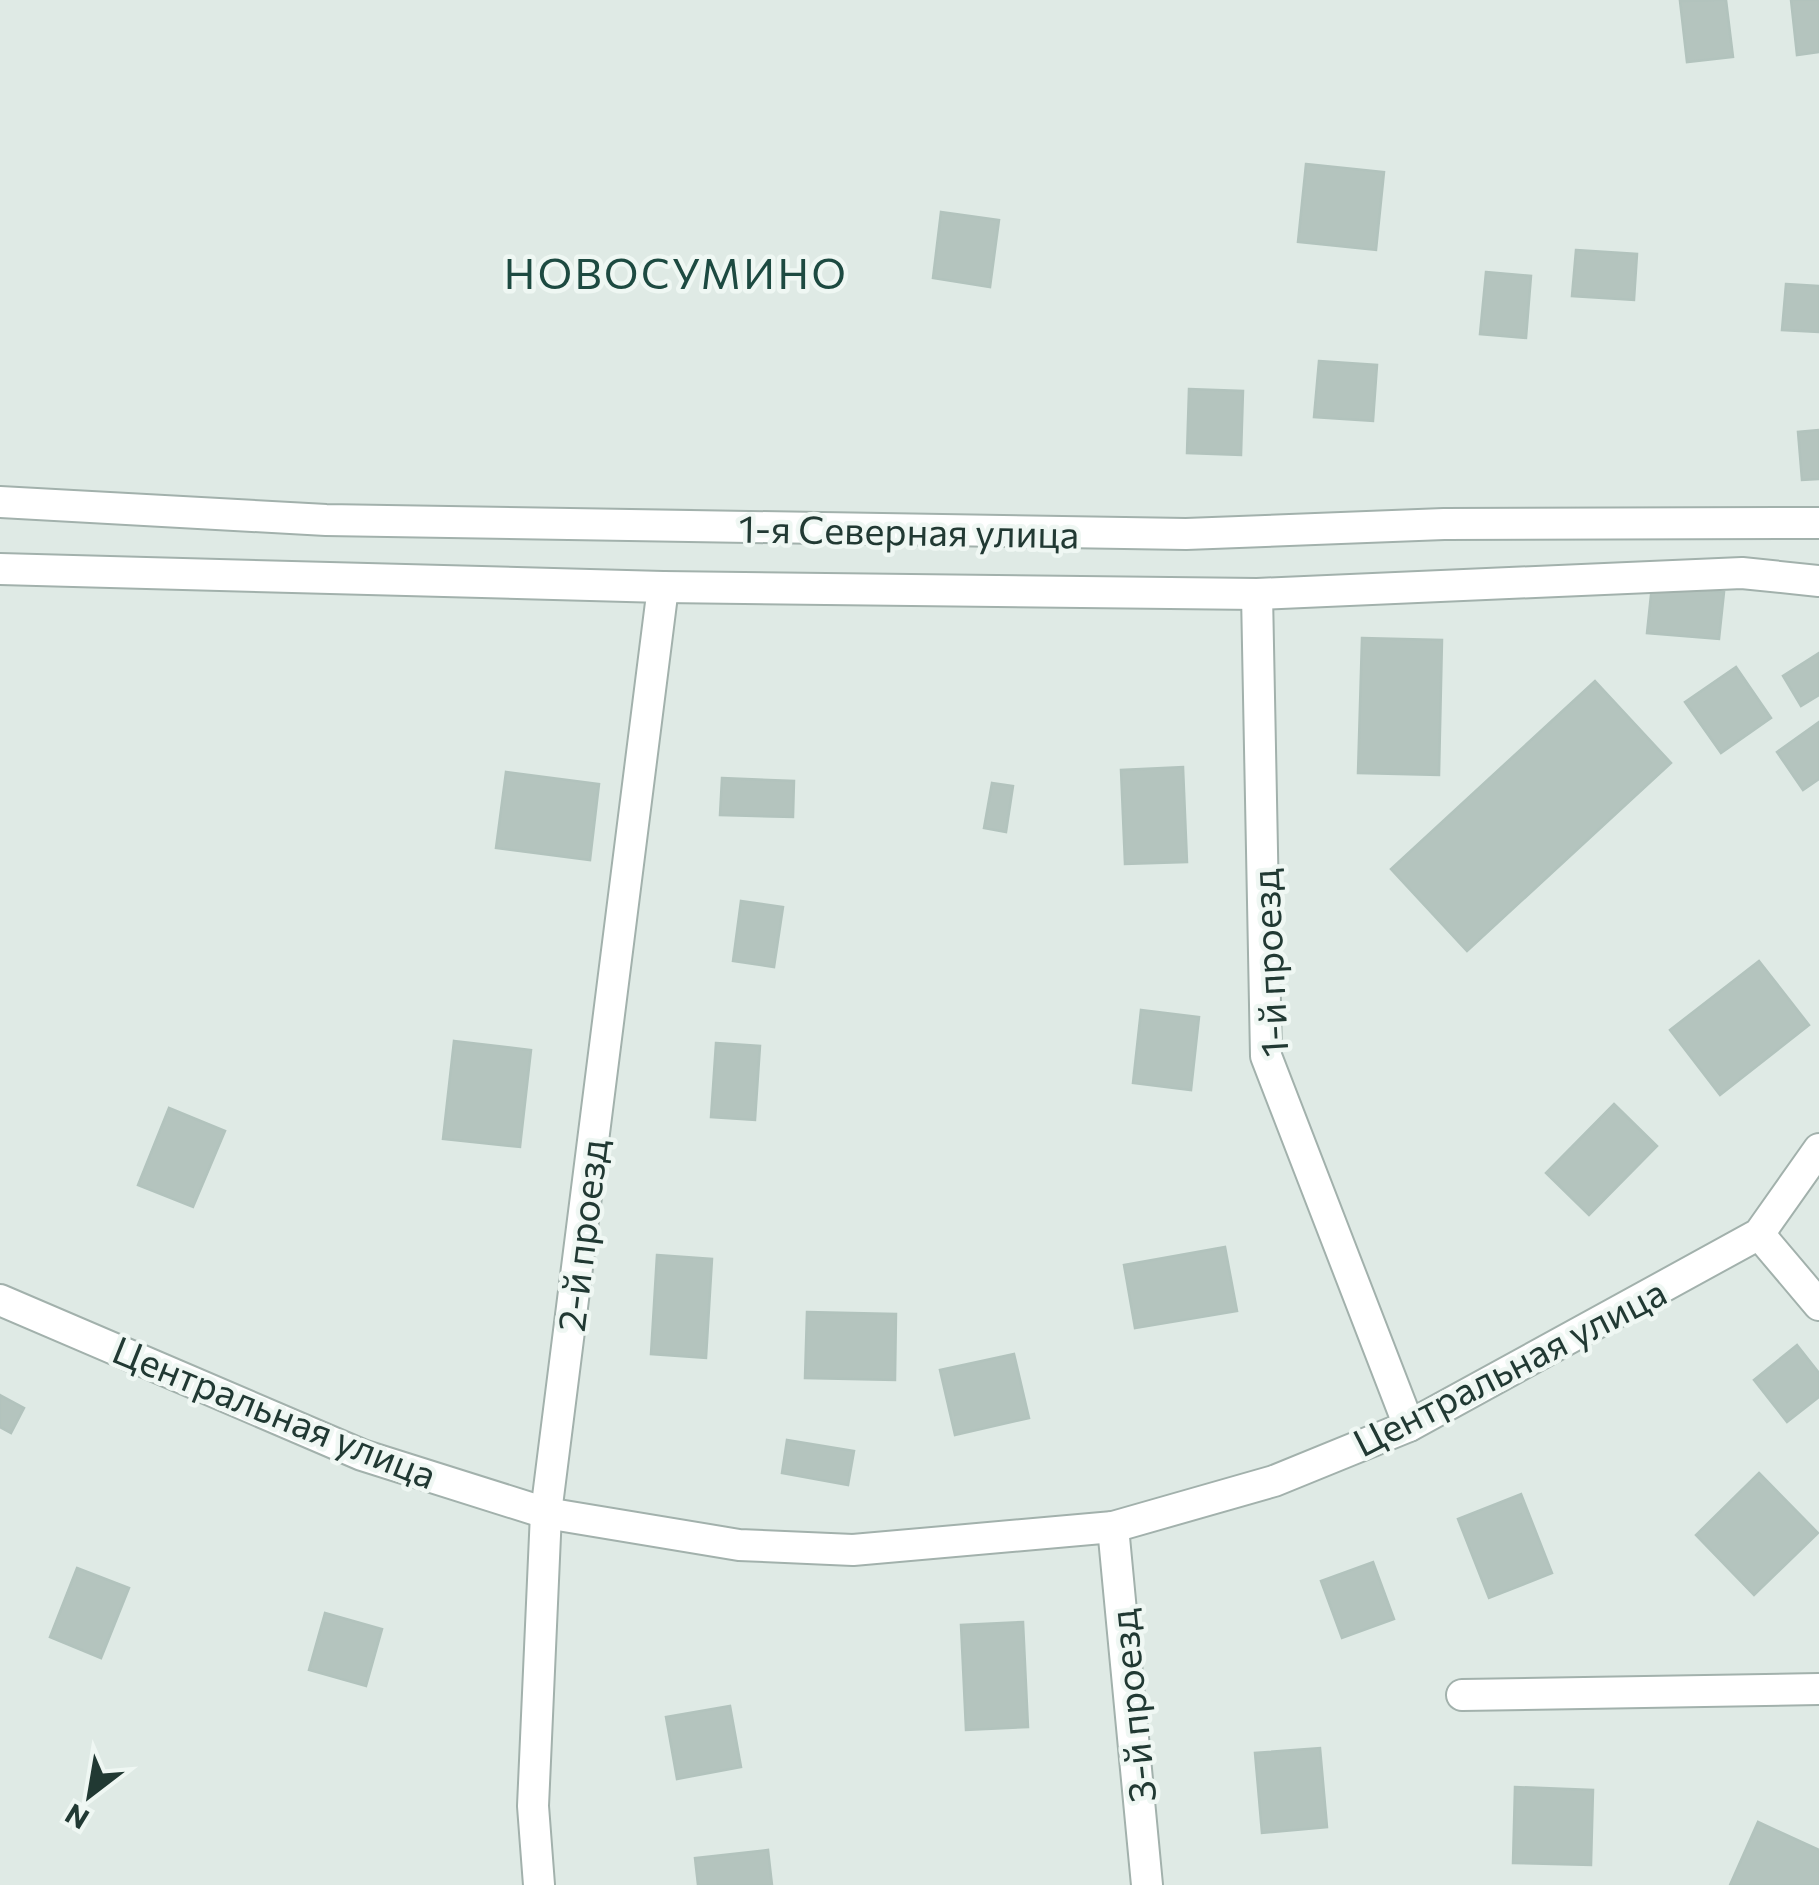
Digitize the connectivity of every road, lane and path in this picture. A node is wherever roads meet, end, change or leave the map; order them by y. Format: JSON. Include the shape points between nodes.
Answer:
{"nodes":[{"id":1,"x":0,"y":502,"type":"edge"},
{"id":2,"x":1819,"y":522,"type":"edge"},
{"id":3,"x":0,"y":569,"type":"edge"},
{"id":4,"x":1819,"y":582,"type":"edge"},
{"id":5,"x":664,"y":586,"type":"junction"},
{"id":6,"x":1257,"y":594,"type":"junction"},
{"id":7,"x":1819,"y":1149,"type":"edge"},
{"id":8,"x":1759,"y":1234,"type":"junction"},
{"id":9,"x":0,"y":1300,"type":"edge"},
{"id":10,"x":1819,"y":1305,"type":"edge"},
{"id":11,"x":1409,"y":1426,"type":"junction"},
{"id":12,"x":546,"y":1513,"type":"junction"},
{"id":13,"x":1113,"y":1528,"type":"junction"},
{"id":14,"x":1819,"y":1688,"type":"edge"},
{"id":15,"x":1462,"y":1695,"type":"dead end"},
{"id":16,"x":538,"y":1885,"type":"edge"},
{"id":17,"x":1147,"y":1885,"type":"edge"}],
"edges":[{"from":1,"to":2,"type":"street","name":"1-я Северная улица","via":[[326,520],[1186,534],[1444,524]]},
{"from":3,"to":5,"type":"street"},
{"from":4,"to":6,"type":"street","via":[[1742,573]]},
{"from":5,"to":6,"type":"street"},
{"from":5,"to":12,"type":"street","name":"2-й проезд"},
{"from":6,"to":11,"type":"street","name":"1-й проезд","via":[[1266,1056]]},
{"from":7,"to":8,"type":"street","name":"Центральная улица"},
{"from":8,"to":10,"type":"street"},
{"from":8,"to":11,"type":"street","name":"Центральная улица"},
{"from":9,"to":12,"type":"street","name":"Центральная улица","via":[[362,1456]]},
{"from":11,"to":13,"type":"street","name":"Центральная улица","via":[[1274,1481]]},
{"from":12,"to":13,"type":"street","name":"Центральная улица","via":[[739,1545],[853,1550]]},
{"from":12,"to":16,"type":"street","name":"2-й проезд","via":[[533,1806]]},
{"from":13,"to":17,"type":"street","name":"3-й проезд"},
{"from":14,"to":15,"type":"street"}]}
